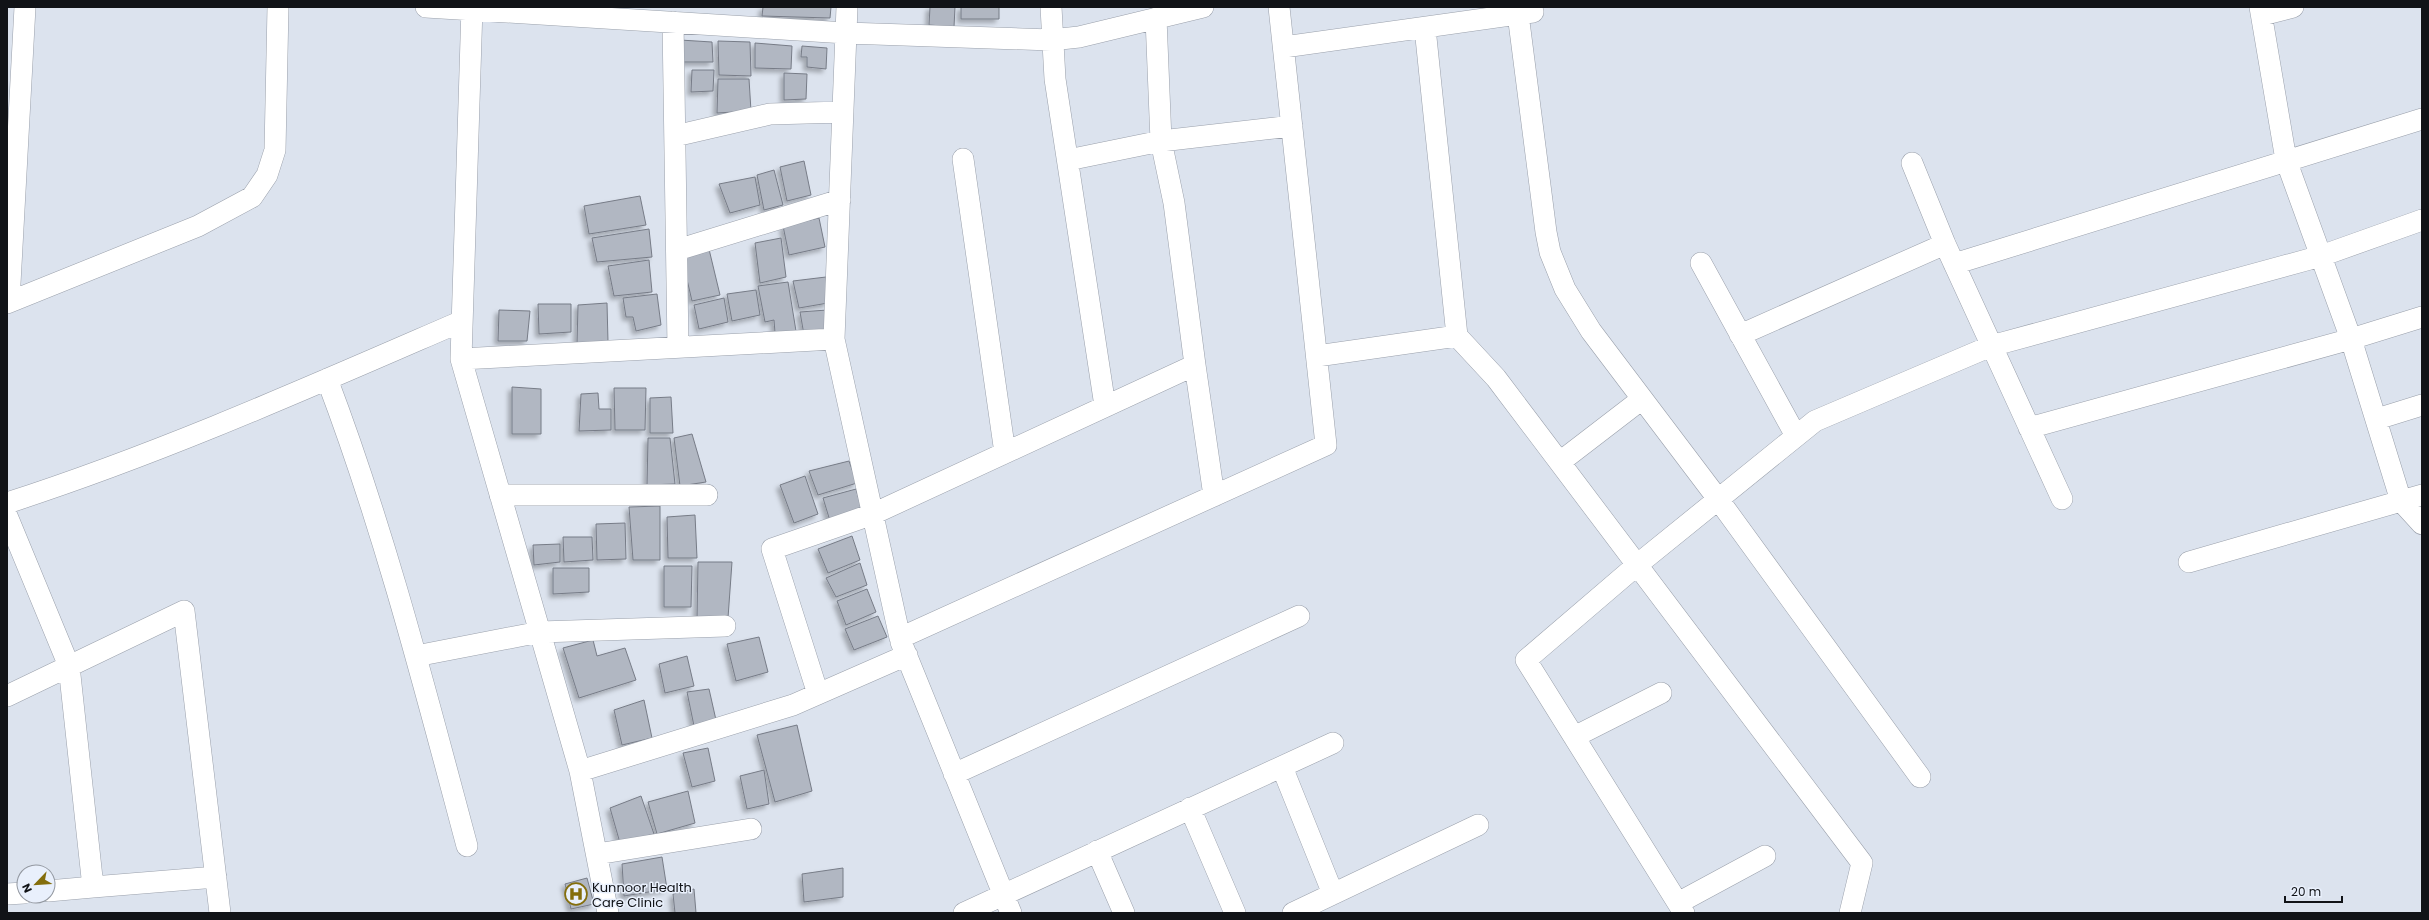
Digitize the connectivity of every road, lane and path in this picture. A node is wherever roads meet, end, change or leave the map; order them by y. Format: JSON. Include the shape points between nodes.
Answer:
{"nodes":[{"id":1,"x":25,"y":7,"type":"edge"},
{"id":2,"x":278,"y":7,"type":"edge"},
{"id":3,"x":426,"y":7,"type":"edge"},
{"id":4,"x":847,"y":7,"type":"edge"},
{"id":5,"x":1051,"y":7,"type":"edge"},
{"id":6,"x":1203,"y":7,"type":"edge"},
{"id":7,"x":1279,"y":7,"type":"edge"},
{"id":8,"x":2293,"y":7,"type":"edge"},
{"id":9,"x":472,"y":8,"type":"edge"},
{"id":10,"x":1179,"y":10,"type":"edge"},
{"id":11,"x":1525,"y":11,"type":"edge"},
{"id":12,"x":2261,"y":11,"type":"edge"},
{"id":13,"x":1156,"y":18,"type":"junction"},
{"id":14,"x":673,"y":22,"type":"junction"},
{"id":15,"x":1425,"y":28,"type":"junction"},
{"id":16,"x":846,"y":33,"type":"junction"},
{"id":17,"x":1051,"y":40,"type":"junction"},
{"id":18,"x":1284,"y":48,"type":"junction"},
{"id":19,"x":843,"y":112,"type":"junction"},
{"id":20,"x":2422,"y":118,"type":"edge"},
{"id":21,"x":1292,"y":126,"type":"junction"},
{"id":22,"x":675,"y":136,"type":"junction"},
{"id":23,"x":1161,"y":141,"type":"junction"},
{"id":24,"x":962,"y":159,"type":"dead end"},
{"id":25,"x":1068,"y":160,"type":"junction"},
{"id":26,"x":2286,"y":160,"type":"junction"},
{"id":27,"x":1912,"y":163,"type":"dead end"},
{"id":28,"x":840,"y":200,"type":"junction"},
{"id":29,"x":2422,"y":220,"type":"edge"},
{"id":30,"x":1945,"y":244,"type":"junction"},
{"id":31,"x":677,"y":250,"type":"junction"},
{"id":32,"x":2321,"y":256,"type":"junction"},
{"id":33,"x":1701,"y":263,"type":"dead end"},
{"id":34,"x":1954,"y":264,"type":"junction"},
{"id":35,"x":8,"y":303,"type":"edge"},
{"id":36,"x":2422,"y":317,"type":"edge"},
{"id":37,"x":462,"y":321,"type":"junction"},
{"id":38,"x":1740,"y":335,"type":"junction"},
{"id":39,"x":1457,"y":336,"type":"junction"},
{"id":40,"x":834,"y":339,"type":"junction"},
{"id":41,"x":2351,"y":339,"type":"junction"},
{"id":42,"x":1991,"y":346,"type":"junction"},
{"id":43,"x":678,"y":347,"type":"junction"},
{"id":44,"x":1317,"y":356,"type":"junction"},
{"id":45,"x":461,"y":359,"type":"junction"},
{"id":46,"x":1195,"y":365,"type":"junction"},
{"id":47,"x":327,"y":379,"type":"junction"},
{"id":48,"x":1642,"y":399,"type":"junction"},
{"id":49,"x":2422,"y":405,"type":"edge"},
{"id":50,"x":1105,"y":406,"type":"junction"},
{"id":51,"x":2377,"y":419,"type":"junction"},
{"id":52,"x":2029,"y":428,"type":"junction"},
{"id":53,"x":1796,"y":436,"type":"junction"},
{"id":54,"x":1005,"y":453,"type":"junction"},
{"id":55,"x":1560,"y":462,"type":"junction"},
{"id":56,"x":500,"y":495,"type":"junction"},
{"id":57,"x":706,"y":495,"type":"dead end"},
{"id":58,"x":2422,"y":495,"type":"edge"},
{"id":59,"x":1214,"y":496,"type":"junction"},
{"id":60,"x":1718,"y":499,"type":"junction"},
{"id":61,"x":2062,"y":499,"type":"dead end"},
{"id":62,"x":2402,"y":501,"type":"junction"},
{"id":63,"x":7,"y":503,"type":"edge"},
{"id":64,"x":873,"y":514,"type":"junction"},
{"id":65,"x":7,"y":516,"type":"edge"},
{"id":66,"x":2422,"y":524,"type":"edge"},
{"id":67,"x":12,"y":543,"type":"edge"},
{"id":68,"x":2189,"y":562,"type":"dead end"},
{"id":69,"x":1637,"y":565,"type":"junction"},
{"id":70,"x":1298,"y":616,"type":"dead end"},
{"id":71,"x":725,"y":626,"type":"dead end"},
{"id":72,"x":540,"y":632,"type":"junction"},
{"id":73,"x":903,"y":646,"type":"junction"},
{"id":74,"x":416,"y":656,"type":"junction"},
{"id":75,"x":69,"y":666,"type":"junction"},
{"id":76,"x":1662,"y":693,"type":"dead end"},
{"id":77,"x":818,"y":694,"type":"junction"},
{"id":78,"x":7,"y":696,"type":"edge"},
{"id":79,"x":1574,"y":736,"type":"junction"},
{"id":80,"x":1333,"y":744,"type":"dead end"},
{"id":81,"x":1282,"y":767,"type":"junction"},
{"id":82,"x":580,"y":771,"type":"junction"},
{"id":83,"x":954,"y":774,"type":"junction"},
{"id":84,"x":1920,"y":777,"type":"dead end"},
{"id":85,"x":1190,"y":808,"type":"junction"},
{"id":86,"x":1478,"y":824,"type":"dead end"},
{"id":87,"x":752,"y":829,"type":"dead end"},
{"id":88,"x":467,"y":846,"type":"dead end"},
{"id":89,"x":1097,"y":851,"type":"junction"},
{"id":90,"x":597,"y":854,"type":"junction"},
{"id":91,"x":1765,"y":856,"type":"dead end"},
{"id":92,"x":216,"y":877,"type":"junction"},
{"id":93,"x":93,"y":887,"type":"junction"},
{"id":94,"x":56,"y":890,"type":"edge"},
{"id":95,"x":1333,"y":894,"type":"junction"},
{"id":96,"x":1007,"y":905,"type":"edge"},
{"id":97,"x":1681,"y":908,"type":"edge"},
{"id":98,"x":220,"y":913,"type":"edge"},
{"id":99,"x":608,"y":913,"type":"edge"},
{"id":100,"x":964,"y":913,"type":"edge"},
{"id":101,"x":1124,"y":913,"type":"edge"},
{"id":102,"x":1235,"y":913,"type":"edge"},
{"id":103,"x":1294,"y":913,"type":"edge"},
{"id":104,"x":1850,"y":913,"type":"edge"}],
"edges":[{"from":1,"to":35,"type":"street"},
{"from":2,"to":35,"type":"street","via":[[275,150],[267,175],[252,196],[198,226]]},
{"from":3,"to":9,"type":"street"},
{"from":4,"to":16,"type":"street"},
{"from":5,"to":17,"type":"street"},
{"from":6,"to":10,"type":"street"},
{"from":7,"to":18,"type":"street"},
{"from":8,"to":12,"type":"street"},
{"from":9,"to":14,"type":"street"},
{"from":9,"to":37,"type":"street"},
{"from":10,"to":13,"type":"street"},
{"from":11,"to":15,"type":"street"},
{"from":11,"to":48,"type":"street","via":[[1550,252],[1576,309]]},
{"from":12,"to":26,"type":"street"},
{"from":13,"to":17,"type":"street"},
{"from":13,"to":23,"type":"street"},
{"from":14,"to":16,"type":"street"},
{"from":14,"to":22,"type":"street"},
{"from":15,"to":18,"type":"street"},
{"from":15,"to":39,"type":"street"},
{"from":16,"to":17,"type":"street"},
{"from":16,"to":19,"type":"street"},
{"from":17,"to":25,"type":"street"},
{"from":18,"to":21,"type":"street"},
{"from":19,"to":22,"type":"street","via":[[770,114]]},
{"from":19,"to":28,"type":"street"},
{"from":20,"to":26,"type":"street"},
{"from":21,"to":23,"type":"street"},
{"from":21,"to":44,"type":"street"},
{"from":22,"to":31,"type":"street"},
{"from":23,"to":25,"type":"street"},
{"from":23,"to":46,"type":"street","via":[[1174,203]]},
{"from":24,"to":54,"type":"street"},
{"from":25,"to":50,"type":"street"},
{"from":26,"to":32,"type":"street"},
{"from":26,"to":34,"type":"street"},
{"from":27,"to":30,"type":"street"},
{"from":28,"to":31,"type":"street"},
{"from":28,"to":40,"type":"street"},
{"from":29,"to":32,"type":"street"},
{"from":30,"to":34,"type":"street"},
{"from":30,"to":38,"type":"street"},
{"from":31,"to":43,"type":"street"},
{"from":32,"to":41,"type":"street"},
{"from":32,"to":42,"type":"street"},
{"from":33,"to":38,"type":"street"},
{"from":34,"to":42,"type":"street"},
{"from":36,"to":41,"type":"street"},
{"from":37,"to":45,"type":"street"},
{"from":37,"to":47,"type":"street"},
{"from":38,"to":53,"type":"street"},
{"from":39,"to":44,"type":"street"},
{"from":39,"to":55,"type":"street","via":[[1496,378]]},
{"from":40,"to":43,"type":"street"},
{"from":40,"to":64,"type":"street"},
{"from":41,"to":51,"type":"street"},
{"from":41,"to":52,"type":"street"},
{"from":42,"to":52,"type":"street"},
{"from":42,"to":53,"type":"street","via":[[1815,421]]},
{"from":43,"to":45,"type":"street"},
{"from":44,"to":59,"type":"street","via":[[1326,445]]},
{"from":45,"to":56,"type":"street"},
{"from":46,"to":50,"type":"street"},
{"from":46,"to":59,"type":"street"},
{"from":47,"to":63,"type":"street","via":[[89,476]]},
{"from":47,"to":74,"type":"street","via":[[373,508]]},
{"from":48,"to":55,"type":"street"},
{"from":48,"to":60,"type":"street"},
{"from":49,"to":51,"type":"street"},
{"from":50,"to":54,"type":"street"},
{"from":51,"to":62,"type":"street"},
{"from":52,"to":61,"type":"street"},
{"from":53,"to":60,"type":"street"},
{"from":54,"to":64,"type":"street"},
{"from":55,"to":69,"type":"street"},
{"from":56,"to":57,"type":"street"},
{"from":56,"to":72,"type":"street"},
{"from":58,"to":62,"type":"street"},
{"from":59,"to":73,"type":"street"},
{"from":60,"to":69,"type":"street"},
{"from":60,"to":84,"type":"street"},
{"from":62,"to":66,"type":"street"},
{"from":62,"to":68,"type":"street"},
{"from":64,"to":73,"type":"street"},
{"from":64,"to":77,"type":"street","via":[[772,549]]},
{"from":65,"to":67,"type":"street"},
{"from":67,"to":75,"type":"street"},
{"from":69,"to":79,"type":"street","via":[[1526,660]]},
{"from":69,"to":104,"type":"street","via":[[1862,864]]},
{"from":70,"to":83,"type":"street"},
{"from":71,"to":72,"type":"street"},
{"from":72,"to":74,"type":"street"},
{"from":72,"to":82,"type":"street"},
{"from":73,"to":77,"type":"street"},
{"from":73,"to":83,"type":"street"},
{"from":74,"to":88,"type":"street"},
{"from":75,"to":78,"type":"street"},
{"from":75,"to":92,"type":"street","via":[[184,611]]},
{"from":75,"to":93,"type":"street"},
{"from":76,"to":79,"type":"street"},
{"from":77,"to":82,"type":"street","via":[[793,705]]},
{"from":79,"to":97,"type":"street"},
{"from":80,"to":81,"type":"street"},
{"from":81,"to":85,"type":"street"},
{"from":81,"to":95,"type":"street"},
{"from":82,"to":90,"type":"street"},
{"from":83,"to":96,"type":"street"},
{"from":85,"to":89,"type":"street"},
{"from":85,"to":102,"type":"street"},
{"from":86,"to":95,"type":"street"},
{"from":87,"to":90,"type":"street"},
{"from":89,"to":96,"type":"street"},
{"from":89,"to":101,"type":"street"},
{"from":90,"to":99,"type":"street"},
{"from":91,"to":97,"type":"street"},
{"from":92,"to":93,"type":"street"},
{"from":92,"to":98,"type":"street"},
{"from":93,"to":94,"type":"street"},
{"from":95,"to":103,"type":"street"},
{"from":96,"to":100,"type":"street"}]}
